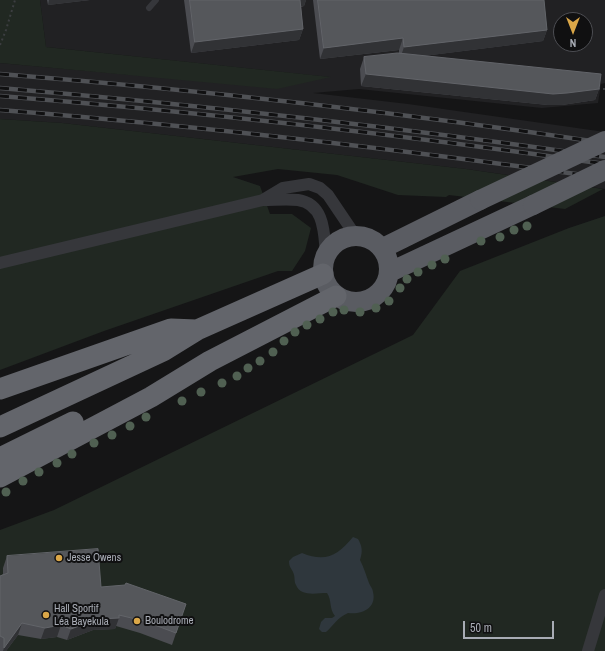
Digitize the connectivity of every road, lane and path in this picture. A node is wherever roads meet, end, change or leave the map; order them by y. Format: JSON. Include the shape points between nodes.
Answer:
{"nodes":[{"id":1,"x":15,"y":0,"type":"edge"},
{"id":2,"x":156,"y":0,"type":"edge"},
{"id":3,"x":149,"y":8,"type":"dead end"},
{"id":4,"x":0,"y":45,"type":"edge"},
{"id":5,"x":605,"y":89,"type":"edge"},
{"id":6,"x":598,"y":92,"type":"edge"},
{"id":7,"x":605,"y":141,"type":"edge"},
{"id":8,"x":605,"y":170,"type":"edge"},
{"id":9,"x":263,"y":200,"type":"junction"},
{"id":10,"x":355,"y":235,"type":"junction"},
{"id":11,"x":382,"y":248,"type":"junction"},
{"id":12,"x":326,"y":254,"type":"junction"},
{"id":13,"x":0,"y":263,"type":"edge"},
{"id":14,"x":390,"y":272,"type":"junction"},
{"id":15,"x":323,"y":274,"type":"junction"},
{"id":16,"x":336,"y":296,"type":"junction"},
{"id":17,"x":197,"y":330,"type":"junction"},
{"id":18,"x":210,"y":361,"type":"junction"},
{"id":19,"x":74,"y":363,"type":"junction"},
{"id":20,"x":0,"y":389,"type":"edge"},
{"id":21,"x":0,"y":398,"type":"edge"},
{"id":22,"x":0,"y":427,"type":"edge"},
{"id":23,"x":0,"y":458,"type":"edge"},
{"id":24,"x":0,"y":477,"type":"edge"},
{"id":25,"x":605,"y":595,"type":"edge"},
{"id":26,"x":588,"y":651,"type":"edge"}],
"edges":[{"from":1,"to":4,"type":"path"},
{"from":2,"to":3,"type":"lane"},
{"from":5,"to":6,"type":"path","via":[[598,88]]},
{"from":7,"to":11,"type":"highway","bridge":true},
{"from":8,"to":14,"type":"highway","bridge":true},
{"from":9,"to":10,"type":"street","via":[[283,188],[309,184],[320,188],[328,195]]},
{"from":9,"to":12,"type":"street","via":[[299,200],[311,206],[319,214],[324,228]]},
{"from":9,"to":13,"type":"street"},
{"from":10,"to":11,"type":"highway","via":[[364,236]]},
{"from":10,"to":12,"type":"highway","via":[[333,244]]},
{"from":11,"to":14,"type":"highway"},
{"from":12,"to":15,"type":"highway","via":[[322,264]]},
{"from":14,"to":16,"type":"highway","via":[[383,288],[369,300],[345,301]]},
{"from":15,"to":16,"type":"highway","via":[[327,287]]},
{"from":15,"to":17,"type":"highway"},
{"from":16,"to":18,"type":"highway"},
{"from":17,"to":19,"type":"highway","via":[[171,329]]},
{"from":17,"to":22,"type":"highway","via":[[163,350]]},
{"from":18,"to":23,"type":"highway","via":[[147,386]]},
{"from":18,"to":24,"type":"highway","via":[[151,396]]},
{"from":19,"to":20,"type":"highway"},
{"from":19,"to":21,"type":"highway"},
{"from":25,"to":26,"type":"street"}]}
